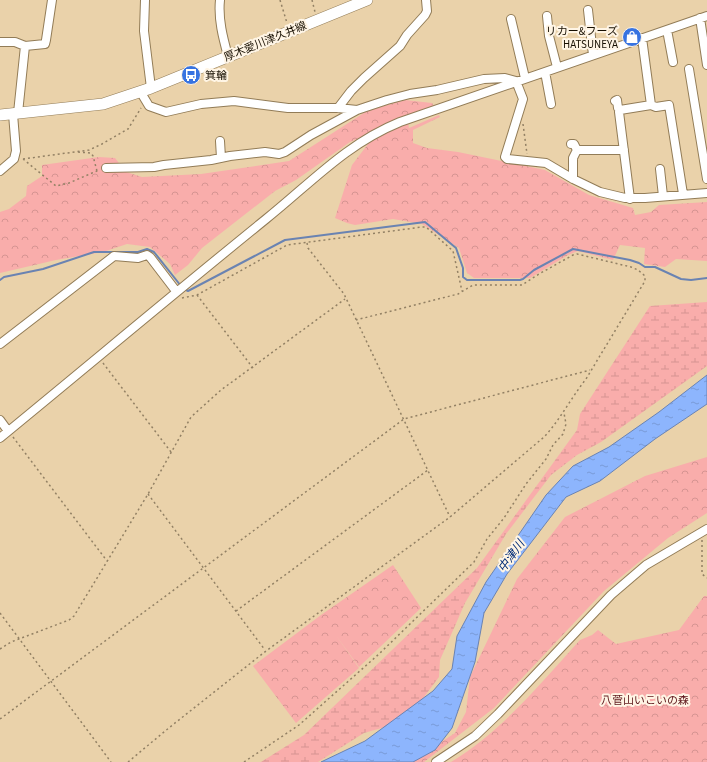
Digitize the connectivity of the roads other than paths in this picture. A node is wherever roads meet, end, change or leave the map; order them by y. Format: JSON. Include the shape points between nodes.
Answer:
{"nodes":[{"id":1,"x":52,"y":0,"type":"edge"},
{"id":2,"x":145,"y":0,"type":"edge"},
{"id":3,"x":220,"y":0,"type":"edge"},
{"id":4,"x":367,"y":0,"type":"edge"},
{"id":5,"x":426,"y":0,"type":"edge"},
{"id":6,"x":586,"y":14,"type":"dead end"},
{"id":7,"x":547,"y":16,"type":"dead end"},
{"id":8,"x":703,"y":17,"type":"edge"},
{"id":9,"x":512,"y":19,"type":"dead end"},
{"id":10,"x":667,"y":30,"type":"junction"},
{"id":11,"x":642,"y":38,"type":"junction"},
{"id":12,"x":0,"y":42,"type":"edge"},
{"id":13,"x":25,"y":46,"type":"junction"},
{"id":14,"x":593,"y":55,"type":"junction"},
{"id":15,"x":228,"y":56,"type":"junction"},
{"id":16,"x":673,"y":62,"type":"dead end"},
{"id":17,"x":707,"y":65,"type":"edge"},
{"id":18,"x":557,"y":67,"type":"junction"},
{"id":19,"x":689,"y":69,"type":"dead end"},
{"id":20,"x":545,"y":72,"type":"junction"},
{"id":21,"x":525,"y":78,"type":"junction"},
{"id":22,"x":516,"y":81,"type":"junction"},
{"id":23,"x":151,"y":88,"type":"junction"},
{"id":24,"x":140,"y":91,"type":"junction"},
{"id":25,"x":615,"y":100,"type":"dead end"},
{"id":26,"x":551,"y":104,"type":"dead end"},
{"id":27,"x":651,"y":105,"type":"junction"},
{"id":28,"x":338,"y":108,"type":"junction"},
{"id":29,"x":357,"y":110,"type":"junction"},
{"id":30,"x":620,"y":110,"type":"junction"},
{"id":31,"x":16,"y":114,"type":"junction"},
{"id":32,"x":0,"y":115,"type":"edge"},
{"id":33,"x":220,"y":141,"type":"dead end"},
{"id":34,"x":570,"y":144,"type":"dead end"},
{"id":35,"x":577,"y":150,"type":"junction"},
{"id":36,"x":624,"y":150,"type":"junction"},
{"id":37,"x":221,"y":158,"type":"junction"},
{"id":38,"x":106,"y":168,"type":"road end"},
{"id":39,"x":660,"y":169,"type":"dead end"},
{"id":40,"x":0,"y":171,"type":"edge"},
{"id":41,"x":573,"y":179,"type":"junction"},
{"id":42,"x":707,"y":179,"type":"edge"},
{"id":43,"x":707,"y":193,"type":"edge"},
{"id":44,"x":683,"y":194,"type":"junction"},
{"id":45,"x":663,"y":196,"type":"junction"},
{"id":46,"x":630,"y":199,"type":"junction"},
{"id":47,"x":175,"y":292,"type":"junction"},
{"id":48,"x":0,"y":344,"type":"edge"},
{"id":49,"x":0,"y":420,"type":"edge"},
{"id":50,"x":8,"y":431,"type":"junction"},
{"id":51,"x":0,"y":438,"type":"edge"},
{"id":52,"x":704,"y":530,"type":"edge"},
{"id":53,"x":436,"y":762,"type":"edge"}],
"edges":[{"from":1,"to":13,"type":"street","via":[[45,44]]},
{"from":2,"to":23,"type":"street","via":[[144,31]]},
{"from":3,"to":15,"type":"street","via":[[222,34]]},
{"from":4,"to":15,"type":"main road","name":"厚木愛川津久井線"},
{"from":5,"to":28,"type":"street","via":[[425,15],[400,46],[360,82]]},
{"from":6,"to":14,"type":"street"},
{"from":7,"to":18,"type":"street"},
{"from":8,"to":10,"type":"street"},
{"from":8,"to":17,"type":"street"},
{"from":9,"to":21,"type":"street"},
{"from":10,"to":11,"type":"street"},
{"from":10,"to":16,"type":"street"},
{"from":11,"to":14,"type":"street"},
{"from":11,"to":27,"type":"street"},
{"from":12,"to":13,"type":"street","via":[[15,42]]},
{"from":13,"to":31,"type":"street"},
{"from":14,"to":18,"type":"street"},
{"from":15,"to":23,"type":"main road","name":"厚木愛川津久井線"},
{"from":18,"to":20,"type":"street"},
{"from":19,"to":42,"type":"street","via":[[688,87]]},
{"from":20,"to":21,"type":"street"},
{"from":20,"to":26,"type":"street"},
{"from":21,"to":22,"type":"street"},
{"from":22,"to":29,"type":"street","via":[[505,78],[484,79],[410,94]]},
{"from":22,"to":41,"type":"street","via":[[523,98],[505,157],[546,163]]},
{"from":22,"to":47,"type":"street","via":[[400,122],[353,147]]},
{"from":23,"to":24,"type":"main road","name":"厚木愛川津久井線"},
{"from":24,"to":28,"type":"street","via":[[149,106],[166,112],[201,104],[234,101],[288,108]]},
{"from":24,"to":31,"type":"main road","name":"厚木愛川津久井線","via":[[103,104]]},
{"from":25,"to":30,"type":"street"},
{"from":27,"to":30,"type":"street"},
{"from":27,"to":44,"type":"street","via":[[669,105],[673,115]]},
{"from":28,"to":29,"type":"street"},
{"from":29,"to":37,"type":"street","via":[[285,152]]},
{"from":30,"to":36,"type":"street"},
{"from":31,"to":32,"type":"main road","name":"厚木愛川津久井線"},
{"from":31,"to":40,"type":"street","via":[[14,159]]},
{"from":33,"to":37,"type":"street"},
{"from":34,"to":35,"type":"street","via":[[574,144]]},
{"from":35,"to":36,"type":"street"},
{"from":35,"to":41,"type":"street","via":[[573,158]]},
{"from":36,"to":46,"type":"street"},
{"from":37,"to":38,"type":"street","via":[[154,167]]},
{"from":39,"to":45,"type":"street"},
{"from":41,"to":46,"type":"street","via":[[600,192]]},
{"from":43,"to":44,"type":"street"},
{"from":44,"to":45,"type":"street"},
{"from":45,"to":46,"type":"street"},
{"from":47,"to":48,"type":"street","via":[[150,257],[114,256]]},
{"from":47,"to":50,"type":"street"},
{"from":49,"to":50,"type":"street"},
{"from":50,"to":51,"type":"street"},
{"from":52,"to":53,"type":"street","via":[[646,565],[628,580],[475,736]]}]}
